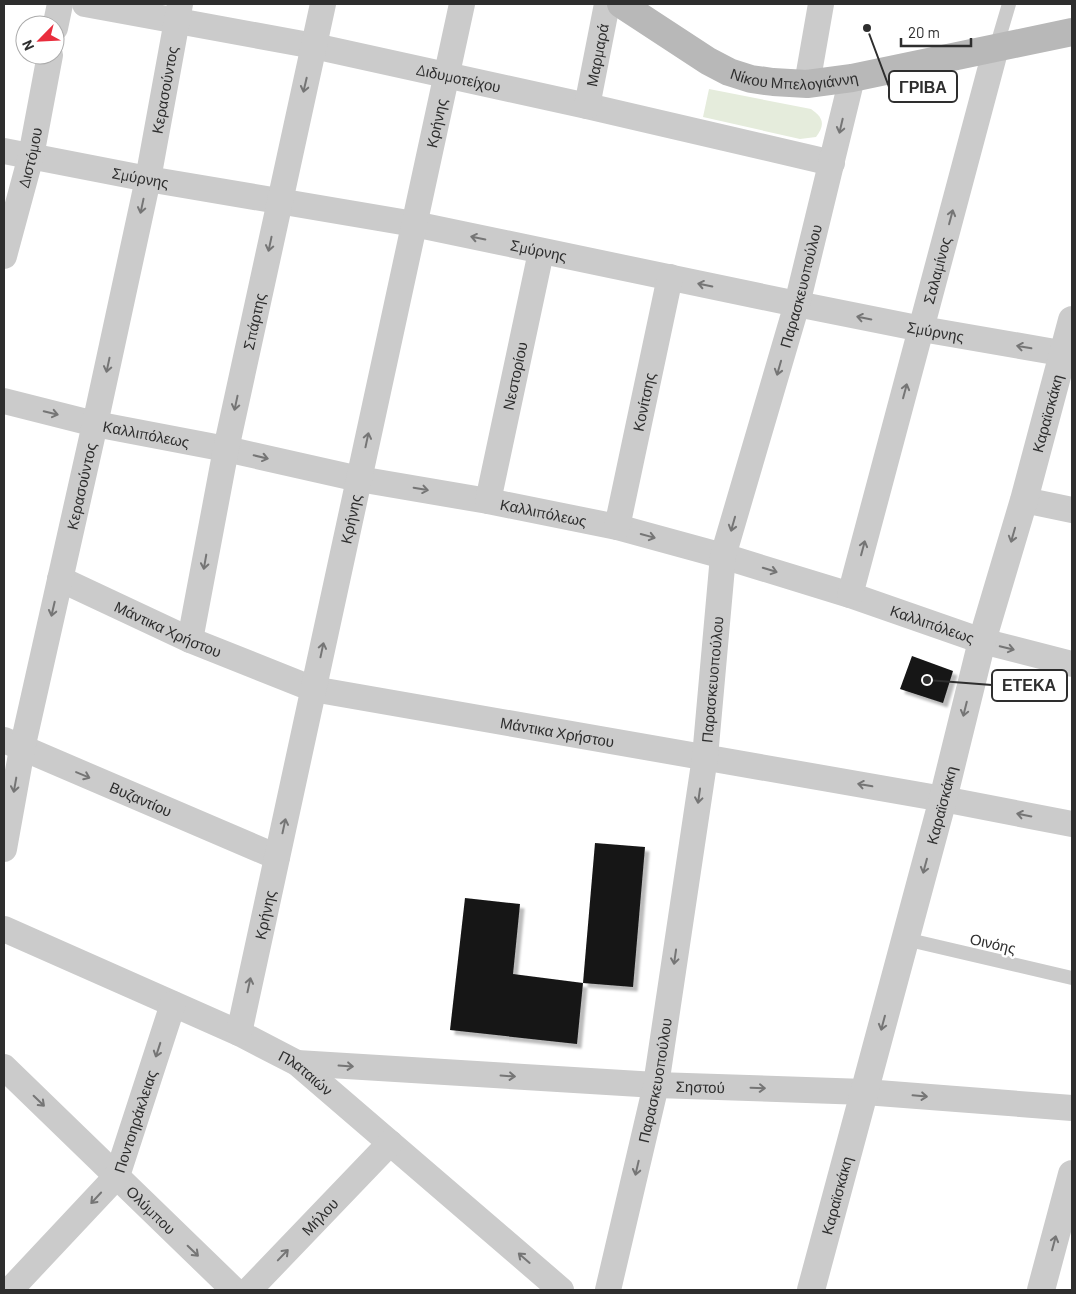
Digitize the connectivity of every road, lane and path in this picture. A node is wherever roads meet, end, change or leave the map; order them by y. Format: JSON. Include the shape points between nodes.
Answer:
{"nodes":[{"id":1,"x":85,"y":4,"type":"edge"},
{"id":2,"x":323,"y":4,"type":"edge"},
{"id":3,"x":462,"y":4,"type":"edge"},
{"id":4,"x":607,"y":4,"type":"edge"},
{"id":5,"x":621,"y":4,"type":"edge"},
{"id":6,"x":821,"y":4,"type":"edge"},
{"id":7,"x":1009,"y":4,"type":"edge"},
{"id":8,"x":178,"y":13,"type":"edge"},
{"id":9,"x":1072,"y":32,"type":"edge"},
{"id":10,"x":314,"y":46,"type":"junction"},
{"id":11,"x":996,"y":48,"type":"junction"},
{"id":12,"x":48,"y":65,"type":"edge"},
{"id":13,"x":446,"y":75,"type":"junction"},
{"id":14,"x":852,"y":78,"type":"junction"},
{"id":15,"x":807,"y":84,"type":"junction"},
{"id":16,"x":587,"y":106,"type":"junction"},
{"id":17,"x":4,"y":151,"type":"edge"},
{"id":18,"x":31,"y":156,"type":"junction"},
{"id":19,"x":832,"y":163,"type":"junction"},
{"id":20,"x":148,"y":179,"type":"junction"},
{"id":21,"x":279,"y":200,"type":"junction"},
{"id":22,"x":414,"y":224,"type":"junction"},
{"id":23,"x":541,"y":252,"type":"junction"},
{"id":24,"x":4,"y":256,"type":"edge"},
{"id":25,"x":670,"y":277,"type":"junction"},
{"id":26,"x":797,"y":304,"type":"junction"},
{"id":27,"x":1072,"y":320,"type":"edge"},
{"id":28,"x":922,"y":329,"type":"junction"},
{"id":29,"x":1068,"y":354,"type":"edge"},
{"id":30,"x":4,"y":401,"type":"edge"},
{"id":31,"x":95,"y":424,"type":"junction"},
{"id":32,"x":226,"y":449,"type":"junction"},
{"id":33,"x":359,"y":479,"type":"junction"},
{"id":34,"x":1024,"y":500,"type":"junction"},
{"id":35,"x":488,"y":501,"type":"junction"},
{"id":36,"x":1072,"y":510,"type":"edge"},
{"id":37,"x":617,"y":527,"type":"junction"},
{"id":38,"x":723,"y":556,"type":"junction"},
{"id":39,"x":60,"y":579,"type":"junction"},
{"id":40,"x":850,"y":595,"type":"junction"},
{"id":41,"x":190,"y":640,"type":"junction"},
{"id":42,"x":982,"y":642,"type":"junction"},
{"id":43,"x":1072,"y":664,"type":"edge"},
{"id":44,"x":313,"y":689,"type":"junction"},
{"id":45,"x":13,"y":745,"type":"edge"},
{"id":46,"x":705,"y":757,"type":"junction"},
{"id":47,"x":943,"y":799,"type":"junction"},
{"id":48,"x":1072,"y":824,"type":"edge"},
{"id":49,"x":4,"y":849,"type":"edge"},
{"id":50,"x":277,"y":857,"type":"junction"},
{"id":51,"x":4,"y":929,"type":"edge"},
{"id":52,"x":905,"y":939,"type":"junction"},
{"id":53,"x":1072,"y":978,"type":"edge"},
{"id":54,"x":173,"y":1004,"type":"junction"},
{"id":55,"x":239,"y":1032,"type":"junction"},
{"id":56,"x":297,"y":1062,"type":"junction"},
{"id":57,"x":4,"y":1067,"type":"edge"},
{"id":58,"x":656,"y":1085,"type":"junction"},
{"id":59,"x":865,"y":1092,"type":"junction"},
{"id":60,"x":1072,"y":1108,"type":"edge"},
{"id":61,"x":390,"y":1143,"type":"junction"},
{"id":62,"x":1072,"y":1174,"type":"edge"},
{"id":63,"x":117,"y":1176,"type":"junction"},
{"id":64,"x":10,"y":1290,"type":"edge"},
{"id":65,"x":234,"y":1290,"type":"edge"},
{"id":66,"x":250,"y":1290,"type":"edge"},
{"id":67,"x":561,"y":1290,"type":"edge"},
{"id":68,"x":608,"y":1290,"type":"edge"},
{"id":69,"x":812,"y":1290,"type":"edge"},
{"id":70,"x":1041,"y":1290,"type":"edge"}],
"edges":[{"from":1,"to":8,"type":"street","name":"Διδυμοτείχου"},
{"from":2,"to":10,"type":"street","name":"Σπάρτης"},
{"from":3,"to":13,"type":"street","name":"Κρήνης"},
{"from":4,"to":16,"type":"street","name":"Μαρμαρά"},
{"from":5,"to":15,"type":"main road","name":"Νίκου Μπελογιάννη","via":[[729,72],[751,79]]},
{"from":6,"to":15,"type":"street"},
{"from":7,"to":11,"type":"lane","name":"Σαλαμίνος"},
{"from":8,"to":10,"type":"street","name":"Διδυμοτείχου"},
{"from":8,"to":20,"type":"street","name":"Κερασούντος"},
{"from":9,"to":11,"type":"main road","name":"Νίκου Μπελογιάννη"},
{"from":10,"to":13,"type":"street","name":"Διδυμοτείχου"},
{"from":10,"to":21,"type":"street","name":"Σπάρτης","one_way":true},
{"from":11,"to":14,"type":"main road","name":"Νίκου Μπελογιάννη"},
{"from":28,"to":11,"type":"street","name":"Σαλαμίνος","one_way":true},
{"from":12,"to":18,"type":"street","name":"Διστόμου"},
{"from":13,"to":16,"type":"street","name":"Διδυμοτείχου"},
{"from":13,"to":22,"type":"street","name":"Κρήνης"},
{"from":14,"to":15,"type":"main road","name":"Νίκου Μπελογιάννη"},
{"from":14,"to":19,"type":"street","name":"Παρασκευοπούλου","one_way":true},
{"from":16,"to":19,"type":"street","name":"Διδυμοτείχου"},
{"from":17,"to":18,"type":"street","name":"Σμύρνης"},
{"from":18,"to":20,"type":"street","name":"Σμύρνης"},
{"from":18,"to":24,"type":"street","name":"Διστόμου"},
{"from":19,"to":26,"type":"street","name":"Παρασκευοπούλου"},
{"from":20,"to":21,"type":"street","name":"Σμύρνης"},
{"from":20,"to":31,"type":"street","name":"Κερασούντος","one_way":true},
{"from":21,"to":22,"type":"street","name":"Σμύρνης"},
{"from":21,"to":32,"type":"street","name":"Σπάρτης","one_way":true},
{"from":23,"to":22,"type":"street","name":"Σμύρνης","one_way":true},
{"from":33,"to":22,"type":"street","name":"Κρήνης","one_way":true},
{"from":23,"to":25,"type":"street","name":"Σμύρνης"},
{"from":23,"to":35,"type":"street","name":"Νεστορίου"},
{"from":26,"to":25,"type":"street","name":"Σμύρνης","one_way":true},
{"from":25,"to":37,"type":"street","name":"Κονίτσης"},
{"from":28,"to":26,"type":"street","name":"Σμύρνης","one_way":true},
{"from":26,"to":38,"type":"street","name":"Παρασκευοπούλου","one_way":true},
{"from":27,"to":29,"type":"street","name":"Καραϊσκάκη"},
{"from":29,"to":28,"type":"street","name":"Σμύρνης","one_way":true},
{"from":40,"to":28,"type":"street","name":"Σαλαμίνος","one_way":true},
{"from":29,"to":34,"type":"street","name":"Καραϊσκάκη"},
{"from":30,"to":31,"type":"street","name":"Καλλιπόλεως","one_way":true},
{"from":31,"to":32,"type":"street","name":"Καλλιπόλεως"},
{"from":31,"to":39,"type":"street","name":"Κερασούντος"},
{"from":32,"to":33,"type":"street","name":"Καλλιπόλεως","one_way":true},
{"from":32,"to":41,"type":"street","name":"Σπάρτης","one_way":true},
{"from":33,"to":35,"type":"street","name":"Καλλιπόλεως","one_way":true},
{"from":44,"to":33,"type":"street","name":"Κρήνης","one_way":true},
{"from":34,"to":36,"type":"street"},
{"from":34,"to":42,"type":"street","name":"Καραϊσκάκη","one_way":true},
{"from":35,"to":37,"type":"street","name":"Καλλιπόλεως"},
{"from":37,"to":38,"type":"street","name":"Καλλιπόλεως","one_way":true},
{"from":38,"to":40,"type":"street","name":"Καλλιπόλεως","one_way":true},
{"from":38,"to":46,"type":"street","name":"Παρασκευοπούλου"},
{"from":39,"to":41,"type":"street","name":"Μάντικα Χρήστου"},
{"from":39,"to":45,"type":"street","name":"Κερασούντος","one_way":true},
{"from":40,"to":42,"type":"street","name":"Καλλιπόλεως"},
{"from":41,"to":44,"type":"street","name":"Μάντικα Χρήστου"},
{"from":42,"to":43,"type":"street","name":"Καλλιπόλεως","one_way":true},
{"from":42,"to":47,"type":"street","name":"Καραϊσκάκη","one_way":true},
{"from":44,"to":46,"type":"street","name":"Μάντικα Χρήστου"},
{"from":50,"to":44,"type":"street","name":"Κρήνης","one_way":true},
{"from":45,"to":49,"type":"street","name":"Κερασούντος","one_way":true},
{"from":45,"to":50,"type":"street","name":"Βυζαντίου","one_way":true},
{"from":47,"to":46,"type":"street","name":"Μάντικα Χρήστου","one_way":true},
{"from":46,"to":58,"type":"street","name":"Παρασκευοπούλου","one_way":true},
{"from":48,"to":47,"type":"street","name":"Μάντικα Χρήστου","one_way":true},
{"from":47,"to":52,"type":"street","name":"Καραϊσκάκη","one_way":true},
{"from":55,"to":50,"type":"street","name":"Κρήνης","one_way":true},
{"from":51,"to":54,"type":"street","name":"Πλαταιών"},
{"from":52,"to":53,"type":"lane","name":"Οινόης"},
{"from":52,"to":59,"type":"street","name":"Καραϊσκάκη","one_way":true},
{"from":54,"to":55,"type":"street","name":"Πλαταιών"},
{"from":54,"to":63,"type":"street","name":"Ποντοηράκλειας","one_way":true},
{"from":55,"to":56,"type":"street","name":"Πλαταιών"},
{"from":56,"to":58,"type":"street","name":"Σηστού","one_way":true},
{"from":56,"to":61,"type":"street","name":"Πλαταιών"},
{"from":57,"to":63,"type":"street","name":"Ολύμπου","one_way":true},
{"from":58,"to":59,"type":"street","name":"Σηστού","one_way":true},
{"from":58,"to":68,"type":"street","name":"Παρασκευοπούλου","one_way":true},
{"from":59,"to":60,"type":"street","name":"Σηστού","one_way":true},
{"from":59,"to":69,"type":"street","name":"Καραϊσκάκη"},
{"from":66,"to":61,"type":"street","name":"Μήλου","one_way":true},
{"from":67,"to":61,"type":"street","name":"Πλαταιών","one_way":true},
{"from":70,"to":62,"type":"street","one_way":true},
{"from":63,"to":64,"type":"street","name":"Ποντοηράκλειας","one_way":true},
{"from":63,"to":65,"type":"street","name":"Ολύμπου","one_way":true}]}
